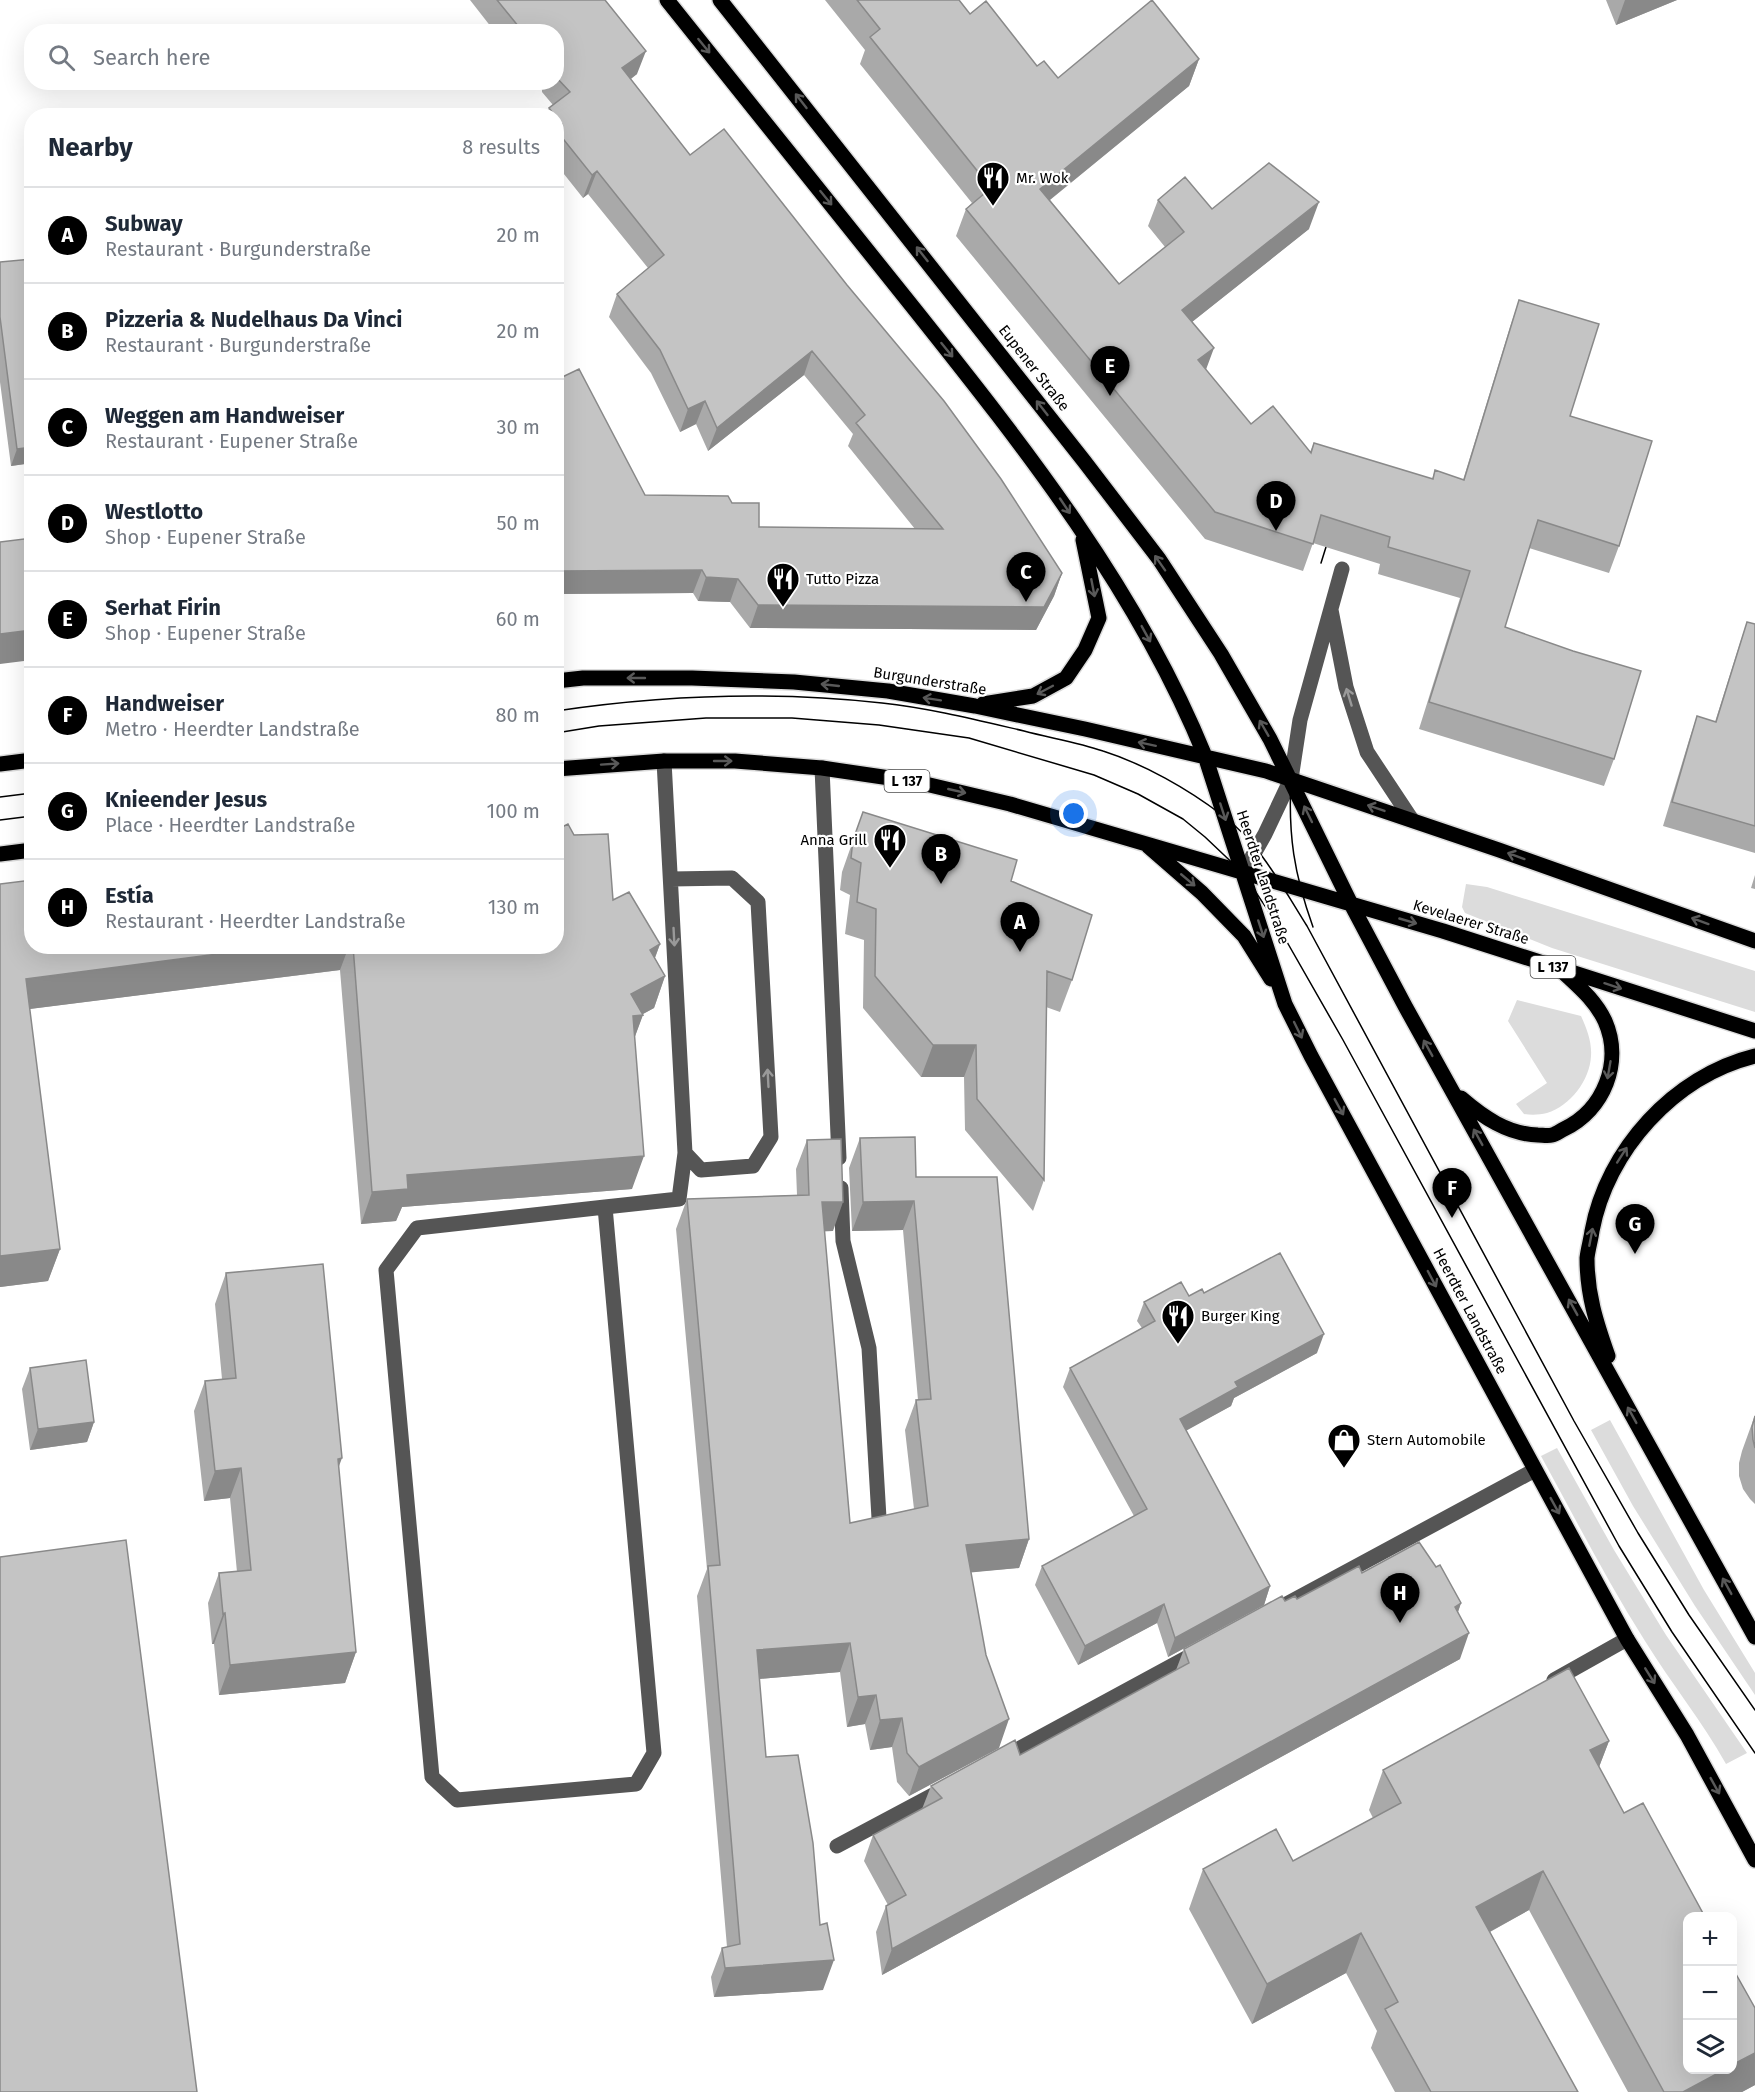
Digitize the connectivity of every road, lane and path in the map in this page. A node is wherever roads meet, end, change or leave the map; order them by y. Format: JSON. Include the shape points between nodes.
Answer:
{"nodes":[{"id":1,"x":667,"y":0,"type":"edge"},
{"id":2,"x":720,"y":0,"type":"edge"},
{"id":3,"x":1082,"y":531,"type":"junction"},
{"id":4,"x":1342,"y":569,"type":"dead end"},
{"id":5,"x":1330,"y":608,"type":"junction"},
{"id":6,"x":564,"y":680,"type":"edge"},
{"id":7,"x":975,"y":706,"type":"junction"},
{"id":8,"x":1205,"y":756,"type":"junction"},
{"id":9,"x":664,"y":760,"type":"junction"},
{"id":10,"x":24,"y":761,"type":"edge"},
{"id":11,"x":0,"y":764,"type":"edge"},
{"id":12,"x":564,"y":768,"type":"edge"},
{"id":13,"x":822,"y":768,"type":"junction"},
{"id":14,"x":1291,"y":779,"type":"junction"},
{"id":15,"x":1412,"y":820,"type":"junction"},
{"id":16,"x":1143,"y":842,"type":"junction"},
{"id":17,"x":24,"y":851,"type":"edge"},
{"id":18,"x":0,"y":854,"type":"edge"},
{"id":19,"x":1242,"y":873,"type":"junction"},
{"id":20,"x":671,"y":879,"type":"junction"},
{"id":21,"x":1351,"y":904,"type":"junction"},
{"id":22,"x":1755,"y":941,"type":"edge"},
{"id":23,"x":1558,"y":968,"type":"junction"},
{"id":24,"x":1286,"y":1004,"type":"junction"},
{"id":25,"x":1755,"y":1031,"type":"edge"},
{"id":26,"x":1755,"y":1056,"type":"edge"},
{"id":27,"x":1452,"y":1090,"type":"junction"},
{"id":28,"x":685,"y":1153,"type":"junction"},
{"id":29,"x":605,"y":1207,"type":"junction"},
{"id":30,"x":1622,"y":1395,"type":"junction"},
{"id":31,"x":1535,"y":1470,"type":"junction"},
{"id":32,"x":879,"y":1518,"type":"edge"},
{"id":33,"x":1264,"y":1616,"type":"edge"},
{"id":34,"x":1755,"y":1637,"type":"edge"},
{"id":35,"x":1627,"y":1639,"type":"junction"},
{"id":36,"x":1212,"y":1644,"type":"edge"},
{"id":37,"x":1538,"y":1688,"type":"edge"},
{"id":38,"x":994,"y":1762,"type":"edge"},
{"id":39,"x":952,"y":1784,"type":"edge"},
{"id":40,"x":837,"y":1846,"type":"dead end"},
{"id":41,"x":1755,"y":1860,"type":"edge"}],
"edges":[{"from":1,"to":3,"type":"main road","one_way":true,"via":[[985,398]]},
{"from":14,"to":2,"type":"main road","name":"Eupener Straße","one_way":true,"via":[[1221,654],[1159,560]]},
{"from":3,"to":7,"type":"main road","one_way":true,"via":[[1099,618],[1085,650],[1066,678],[1033,696]]},
{"from":3,"to":8,"type":"main road","one_way":true,"via":[[1147,636]]},
{"from":4,"to":5,"type":"lane"},
{"from":5,"to":14,"type":"lane","via":[[1300,720]]},
{"from":15,"to":5,"type":"lane","one_way":true,"via":[[1367,752],[1346,687]]},
{"from":7,"to":6,"type":"main road","name":"Burgunderstraße","one_way":true,"via":[[888,691],[794,682],[692,678]]},
{"from":8,"to":7,"type":"main road","name":"Burgunderstraße","one_way":true},
{"from":8,"to":14,"type":"main road","name":"Burgunderstraße"},
{"from":8,"to":19,"type":"main road","name":"Heerdter Landstraße","one_way":true},
{"from":12,"to":9,"type":"main road","number":"L 137","one_way":true},
{"from":9,"to":13,"type":"main road","number":"L 137","one_way":true},
{"from":9,"to":20,"type":"lane"},
{"from":10,"to":11,"type":"main road"},
{"from":13,"to":16,"type":"main road","number":"L 137","one_way":true,"via":[[916,782]]},
{"from":13,"to":32,"type":"lane","via":[[843,1241],[869,1348]]},
{"from":15,"to":14,"type":"main road","one_way":true},
{"from":14,"to":19,"type":"lane"},
{"from":21,"to":14,"type":"main road","one_way":true},
{"from":22,"to":15,"type":"main road","one_way":true},
{"from":16,"to":19,"type":"main road","number":"L 137"},
{"from":16,"to":24,"type":"main road","one_way":true,"via":[[1244,936]]},
{"from":17,"to":18,"type":"main road"},
{"from":19,"to":21,"type":"main road","name":"Kevelaerer Straße","number":"L 137"},
{"from":19,"to":24,"type":"main road","name":"Heerdter Landstraße","one_way":true},
{"from":20,"to":28,"type":"lane","one_way":true},
{"from":28,"to":20,"type":"lane","one_way":true,"via":[[701,1170],[753,1166],[771,1137],[758,902],[732,878]]},
{"from":21,"to":23,"type":"main road","name":"Kevelaerer Straße","number":"L 137","one_way":true},
{"from":27,"to":21,"type":"main road","one_way":true},
{"from":23,"to":25,"type":"main road","name":"Kevelaerer Straße","number":"L 137","one_way":true},
{"from":23,"to":27,"type":"main road","one_way":true,"via":[[1590,996],[1605,1021],[1613,1049],[1609,1077],[1598,1102],[1578,1122],[1551,1135],[1526,1134],[1506,1129]]},
{"from":24,"to":31,"type":"main road","name":"Heerdter Landstraße","one_way":true},
{"from":30,"to":26,"type":"main road","one_way":true,"via":[[1592,1309],[1587,1256],[1597,1207],[1618,1160],[1641,1127],[1681,1092],[1715,1072]]},
{"from":30,"to":27,"type":"main road","one_way":true},
{"from":28,"to":29,"type":"lane","via":[[679,1200]]},
{"from":29,"to":29,"type":"lane","via":[[654,1753],[636,1784],[457,1800],[432,1777],[386,1270],[417,1228]]},
{"from":34,"to":30,"type":"main road","one_way":true},
{"from":31,"to":33,"type":"lane"},
{"from":31,"to":35,"type":"main road","name":"Heerdter Landstraße","one_way":true},
{"from":35,"to":37,"type":"lane"},
{"from":35,"to":41,"type":"main road","name":"Heerdter Landstraße","one_way":true,"via":[[1687,1735]]},
{"from":36,"to":38,"type":"lane"},
{"from":39,"to":40,"type":"lane"}]}
